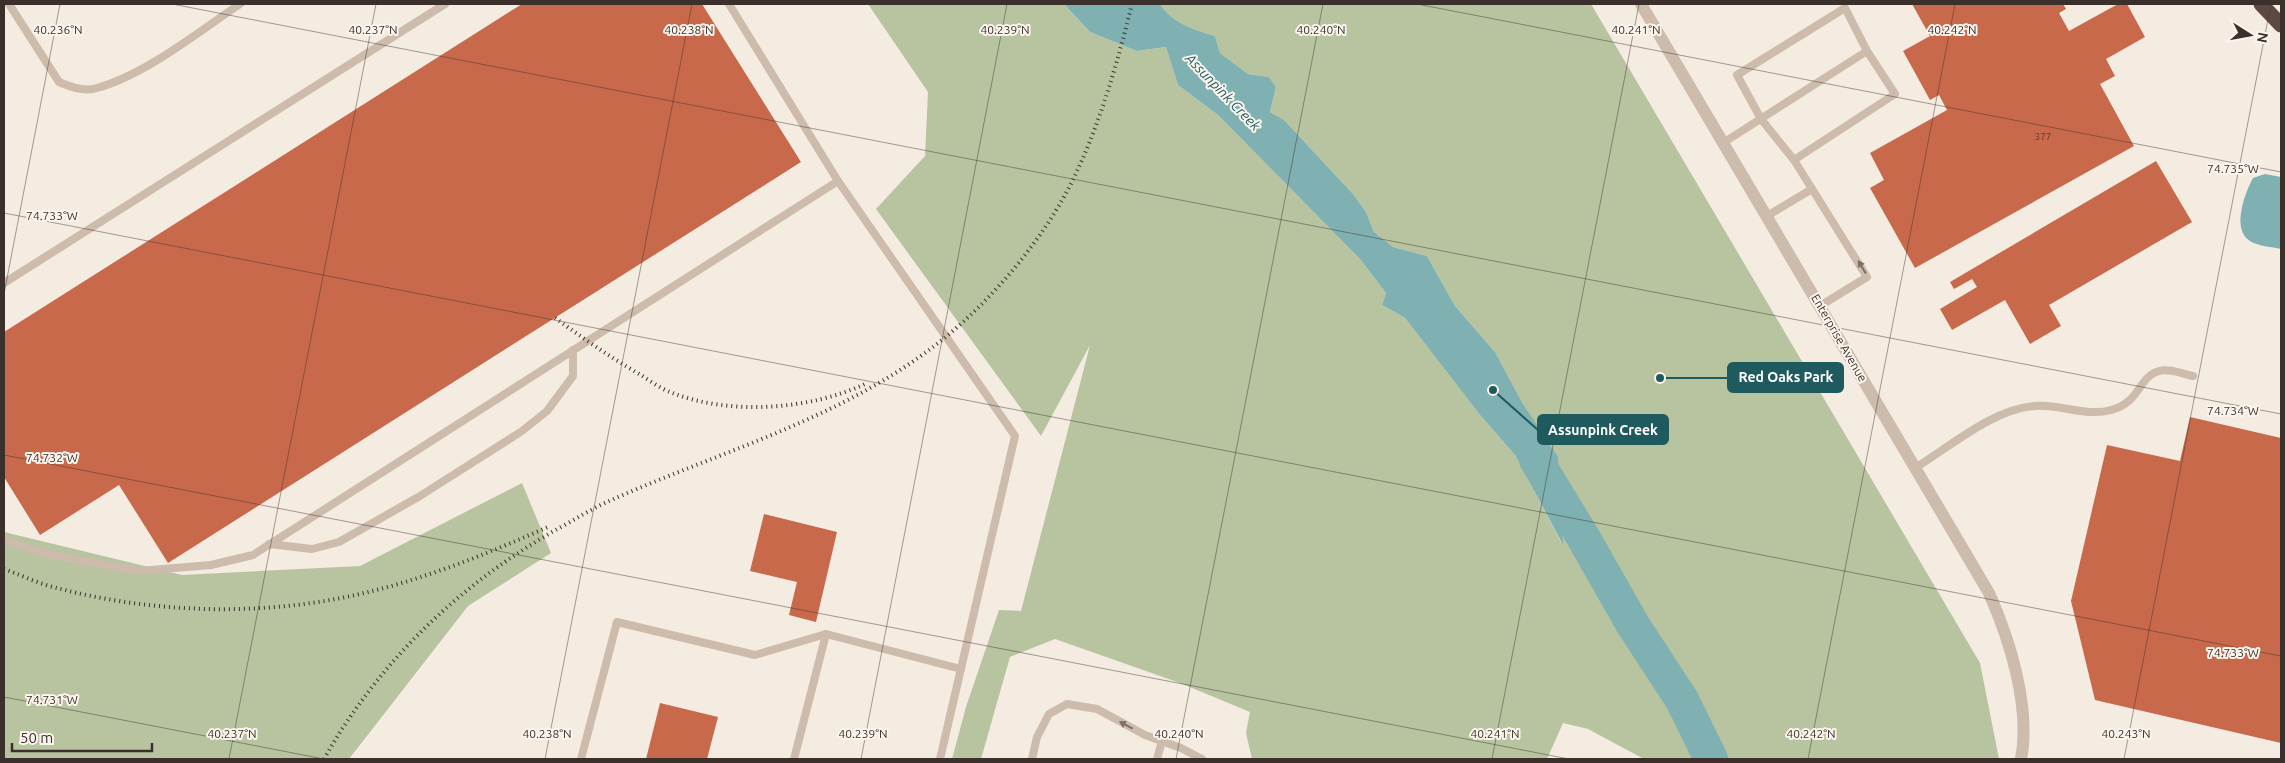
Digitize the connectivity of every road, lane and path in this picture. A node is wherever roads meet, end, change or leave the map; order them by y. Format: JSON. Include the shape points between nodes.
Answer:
{"nodes":[{"id":1,"x":9,"y":4,"type":"edge"},
{"id":2,"x":240,"y":4,"type":"edge"},
{"id":3,"x":445,"y":4,"type":"edge"},
{"id":4,"x":730,"y":4,"type":"edge"},
{"id":5,"x":1641,"y":4,"type":"edge"},
{"id":6,"x":2261,"y":4,"type":"edge"},
{"id":7,"x":2281,"y":26,"type":"edge"},
{"id":8,"x":1867,"y":51,"type":"junction"},
{"id":9,"x":1761,"y":119,"type":"junction"},
{"id":10,"x":1724,"y":143,"type":"junction"},
{"id":11,"x":1794,"y":160,"type":"junction"},
{"id":12,"x":838,"y":181,"type":"junction"},
{"id":13,"x":1812,"y":189,"type":"junction"},
{"id":14,"x":1767,"y":216,"type":"junction"},
{"id":15,"x":4,"y":283,"type":"edge"},
{"id":16,"x":1820,"y":306,"type":"junction"},
{"id":17,"x":573,"y":350,"type":"junction"},
{"id":18,"x":2192,"y":376,"type":"dead end"},
{"id":19,"x":1915,"y":468,"type":"junction"},
{"id":20,"x":4,"y":538,"type":"edge"},
{"id":21,"x":269,"y":544,"type":"junction"},
{"id":22,"x":826,"y":634,"type":"junction"},
{"id":23,"x":961,"y":669,"type":"junction"},
{"id":24,"x":1162,"y":741,"type":"junction"},
{"id":25,"x":581,"y":759,"type":"edge"},
{"id":26,"x":794,"y":759,"type":"edge"},
{"id":27,"x":940,"y":759,"type":"edge"},
{"id":28,"x":1032,"y":759,"type":"edge"},
{"id":29,"x":1157,"y":759,"type":"edge"},
{"id":30,"x":1202,"y":759,"type":"edge"},
{"id":31,"x":2021,"y":759,"type":"edge"}],
"edges":[{"from":1,"to":2,"type":"lane","via":[[59,82],[72,88],[95,89],[142,69]]},
{"from":3,"to":15,"type":"lane"},
{"from":4,"to":12,"type":"lane"},
{"from":5,"to":10,"type":"street","name":"Enterprise Avenue"},
{"from":6,"to":7,"type":"highway"},
{"from":8,"to":9,"type":"lane"},
{"from":8,"to":9,"type":"lane","via":[[1845,8],[1737,75]]},
{"from":8,"to":11,"type":"lane","via":[[1895,94]]},
{"from":9,"to":10,"type":"lane"},
{"from":9,"to":11,"type":"lane"},
{"from":10,"to":14,"type":"street","name":"Enterprise Avenue"},
{"from":11,"to":13,"type":"lane"},
{"from":12,"to":17,"type":"lane"},
{"from":12,"to":23,"type":"lane","via":[[1015,436]]},
{"from":13,"to":14,"type":"lane"},
{"from":16,"to":13,"type":"lane","one_way":true,"via":[[1867,277]]},
{"from":14,"to":16,"type":"street","name":"Enterprise Avenue"},
{"from":16,"to":19,"type":"street","name":"Enterprise Avenue"},
{"from":17,"to":21,"type":"lane"},
{"from":17,"to":21,"type":"lane","via":[[573,376],[547,411],[522,431],[420,496],[339,542],[312,549]]},
{"from":18,"to":19,"type":"lane","via":[[2160,371],[2146,379],[2126,405],[2109,411],[2059,406],[2015,409],[1994,418]]},
{"from":19,"to":31,"type":"street","name":"Enterprise Avenue","via":[[1989,593],[2002,623],[2022,715]]},
{"from":20,"to":21,"type":"lane","via":[[46,554],[139,570],[211,565],[253,555]]},
{"from":22,"to":23,"type":"lane"},
{"from":22,"to":25,"type":"lane","via":[[755,655],[617,622]]},
{"from":22,"to":26,"type":"lane"},
{"from":23,"to":27,"type":"lane"},
{"from":24,"to":28,"type":"lane","one_way":true,"via":[[1145,736],[1097,709],[1067,704],[1049,714],[1037,737]]},
{"from":24,"to":29,"type":"lane"},
{"from":24,"to":30,"type":"lane"}]}
